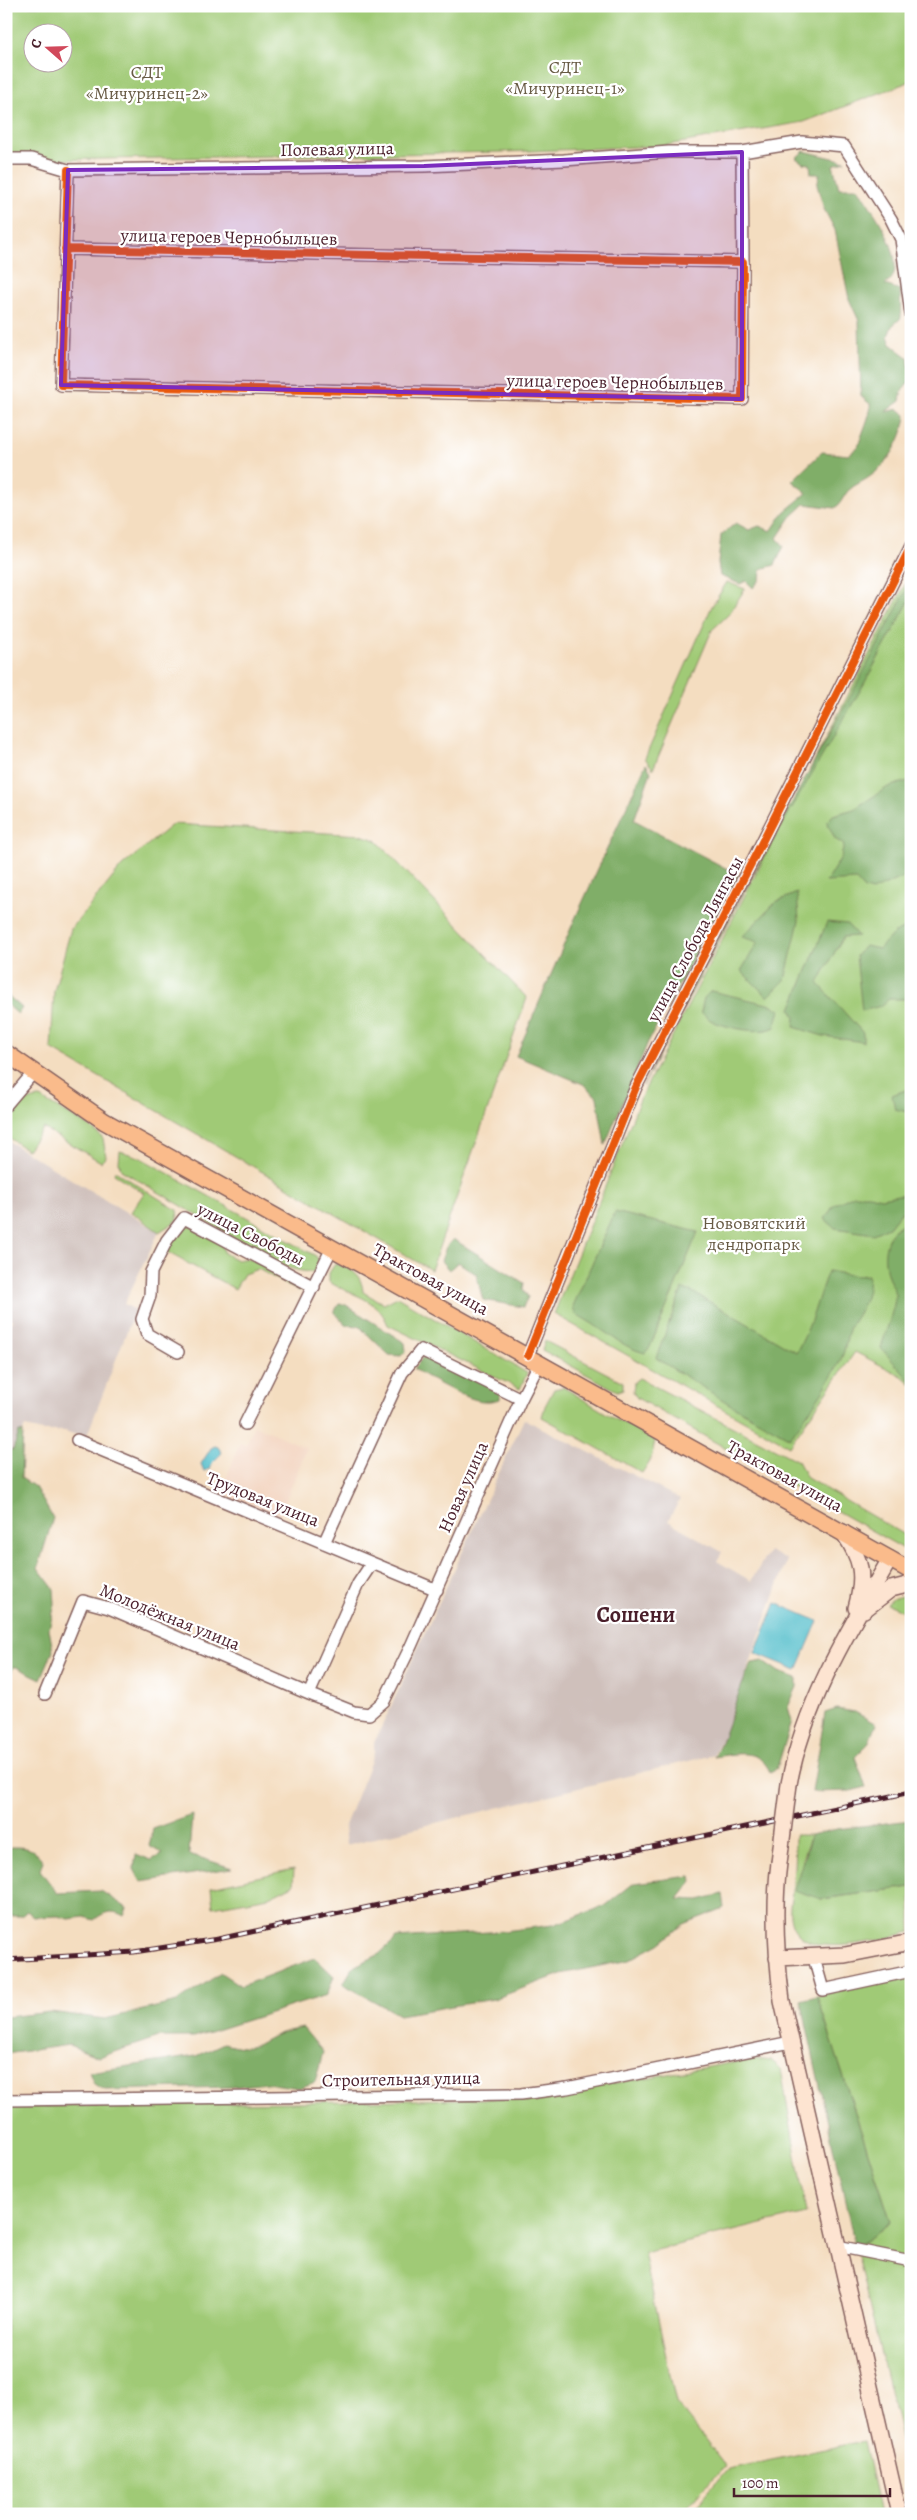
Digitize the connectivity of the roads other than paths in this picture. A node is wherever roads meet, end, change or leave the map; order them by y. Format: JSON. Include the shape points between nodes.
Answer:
{"nodes":[{"id":1,"x":742,"y":152,"type":"junction"},
{"id":2,"x":6,"y":159,"type":"edge"},
{"id":3,"x":68,"y":170,"type":"junction"},
{"id":4,"x":65,"y":249,"type":"junction"},
{"id":5,"x":743,"y":262,"type":"junction"},
{"id":6,"x":911,"y":314,"type":"edge"},
{"id":7,"x":911,"y":546,"type":"edge"},
{"id":8,"x":6,"y":1053,"type":"edge"},
{"id":9,"x":33,"y":1073,"type":"junction"},
{"id":10,"x":6,"y":1105,"type":"edge"},
{"id":11,"x":332,"y":1248,"type":"junction"},
{"id":12,"x":314,"y":1287,"type":"junction"},
{"id":13,"x":178,"y":1352,"type":"dead end"},
{"id":14,"x":534,"y":1359,"type":"junction"},
{"id":15,"x":521,"y":1399,"type":"junction"},
{"id":16,"x":244,"y":1424,"type":"dead end"},
{"id":17,"x":77,"y":1440,"type":"dead end"},
{"id":18,"x":843,"y":1531,"type":"junction"},
{"id":19,"x":324,"y":1543,"type":"junction"},
{"id":20,"x":890,"y":1559,"type":"junction"},
{"id":21,"x":372,"y":1562,"type":"junction"},
{"id":22,"x":911,"y":1571,"type":"edge"},
{"id":23,"x":911,"y":1584,"type":"edge"},
{"id":24,"x":437,"y":1590,"type":"junction"},
{"id":25,"x":852,"y":1624,"type":"junction"},
{"id":26,"x":45,"y":1694,"type":"dead end"},
{"id":27,"x":309,"y":1694,"type":"junction"},
{"id":28,"x":911,"y":1942,"type":"edge"},
{"id":29,"x":777,"y":1958,"type":"junction"},
{"id":30,"x":814,"y":1958,"type":"junction"},
{"id":31,"x":911,"y":1971,"type":"edge"},
{"id":32,"x":790,"y":2042,"type":"junction"},
{"id":33,"x":6,"y":2100,"type":"edge"},
{"id":34,"x":838,"y":2246,"type":"junction"},
{"id":35,"x":911,"y":2261,"type":"edge"},
{"id":36,"x":899,"y":2514,"type":"edge"}],
"edges":[{"from":1,"to":3,"type":"street","name":"Полевая улица","via":[[669,152],[424,166]]},
{"from":1,"to":5,"type":"street"},
{"from":1,"to":6,"type":"street","name":"Полевая улица","via":[[802,142],[844,146],[901,239]]},
{"from":2,"to":3,"type":"street","name":"Полевая улица","via":[[31,159]]},
{"from":3,"to":4,"type":"street"},
{"from":4,"to":5,"type":"street","name":"улица героев Чернобыльцев"},
{"from":4,"to":5,"type":"street","name":"улица героев Чернобыльцев","via":[[61,385],[742,399]]},
{"from":7,"to":14,"type":"street","name":"улица Слобода Лянгасы","via":[[636,1087]]},
{"from":8,"to":9,"type":"main road","name":"Трактовая улица"},
{"from":9,"to":10,"type":"street"},
{"from":9,"to":11,"type":"main road","name":"Трактовая улица","via":[[104,1121]]},
{"from":11,"to":12,"type":"street"},
{"from":11,"to":14,"type":"main road","name":"Трактовая улица"},
{"from":12,"to":13,"type":"street","name":"улица Свободы","via":[[184,1218],[167,1240],[151,1272],[150,1296],[142,1319],[147,1334]]},
{"from":12,"to":16,"type":"street"},
{"from":14,"to":15,"type":"street","name":"улица Слобода Лянгасы"},
{"from":14,"to":18,"type":"main road","name":"Трактовая улица"},
{"from":15,"to":19,"type":"street","via":[[421,1350],[402,1373]]},
{"from":15,"to":24,"type":"street","name":"Новая улица"},
{"from":17,"to":19,"type":"street","name":"Трудовая улица"},
{"from":18,"to":20,"type":"main road","name":"Трактовая улица"},
{"from":18,"to":25,"type":"main road","via":[[854,1547],[862,1570]]},
{"from":19,"to":21,"type":"street","name":"Трудовая улица"},
{"from":20,"to":22,"type":"main road"},
{"from":20,"to":25,"type":"main road"},
{"from":21,"to":24,"type":"street","name":"Трудовая улица"},
{"from":21,"to":27,"type":"street","via":[[358,1584]]},
{"from":23,"to":25,"type":"main road","via":[[891,1589]]},
{"from":24,"to":27,"type":"street","name":"Молодёжная улица","via":[[384,1701],[369,1714],[354,1712]]},
{"from":25,"to":29,"type":"main road","bridge":true,"via":[[814,1702],[789,1784],[774,1896]]},
{"from":26,"to":27,"type":"street","name":"Молодёжная улица","via":[[82,1601],[109,1608]]},
{"from":28,"to":30,"type":"main road"},
{"from":29,"to":30,"type":"main road"},
{"from":29,"to":32,"type":"main road"},
{"from":30,"to":31,"type":"street","via":[[823,1990]]},
{"from":32,"to":33,"type":"street","name":"Строительная улица","via":[[567,2088],[521,2094]]},
{"from":32,"to":34,"type":"main road"},
{"from":34,"to":35,"type":"street"},
{"from":34,"to":36,"type":"main road"}]}
